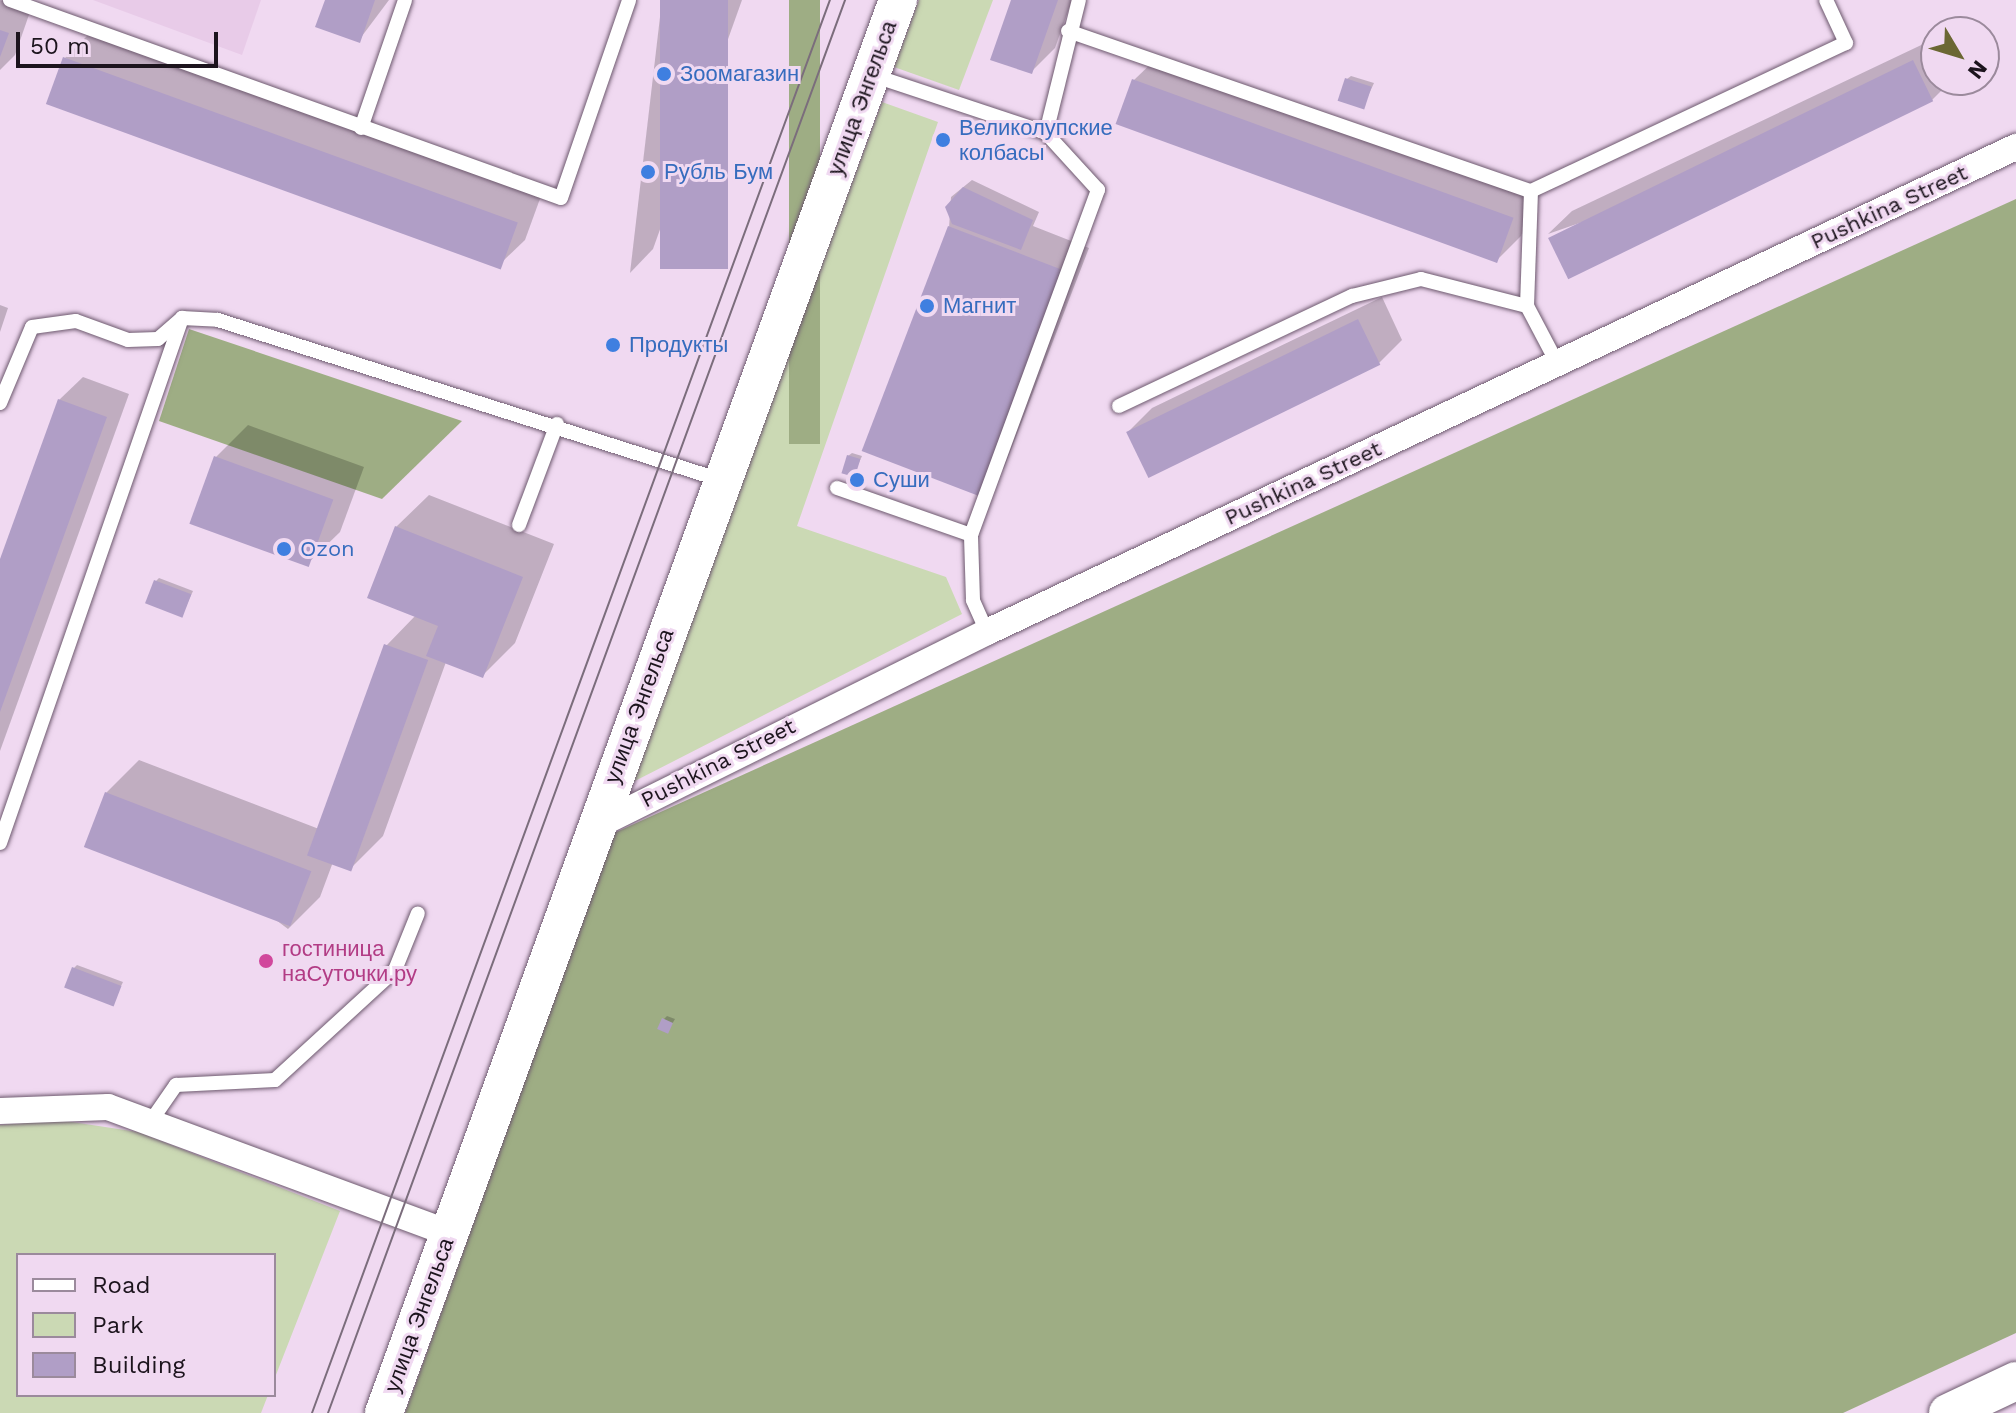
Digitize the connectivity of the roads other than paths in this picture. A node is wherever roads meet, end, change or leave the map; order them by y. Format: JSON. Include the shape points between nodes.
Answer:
{"nodes":[{"id":1,"x":10,"y":0,"type":"edge"},
{"id":2,"x":405,"y":0,"type":"edge"},
{"id":3,"x":629,"y":0,"type":"edge"},
{"id":4,"x":898,"y":0,"type":"edge"},
{"id":5,"x":1079,"y":0,"type":"edge"},
{"id":6,"x":1826,"y":0,"type":"edge"},
{"id":7,"x":1068,"y":31,"type":"junction"},
{"id":8,"x":870,"y":75,"type":"junction"},
{"id":9,"x":361,"y":128,"type":"junction"},
{"id":10,"x":1046,"y":133,"type":"junction"},
{"id":11,"x":2016,"y":147,"type":"edge"},
{"id":12,"x":1531,"y":191,"type":"junction"},
{"id":13,"x":1527,"y":306,"type":"junction"},
{"id":14,"x":182,"y":318,"type":"junction"},
{"id":15,"x":1557,"y":363,"type":"junction"},
{"id":16,"x":0,"y":403,"type":"edge"},
{"id":17,"x":1119,"y":406,"type":"dead end"},
{"id":18,"x":557,"y":424,"type":"junction"},
{"id":19,"x":723,"y":480,"type":"junction"},
{"id":20,"x":837,"y":488,"type":"dead end"},
{"id":21,"x":519,"y":525,"type":"dead end"},
{"id":22,"x":971,"y":535,"type":"junction"},
{"id":23,"x":987,"y":632,"type":"junction"},
{"id":24,"x":593,"y":827,"type":"junction"},
{"id":25,"x":0,"y":843,"type":"edge"},
{"id":26,"x":418,"y":913,"type":"dead end"},
{"id":27,"x":0,"y":1111,"type":"edge"},
{"id":28,"x":151,"y":1121,"type":"junction"},
{"id":29,"x":449,"y":1233,"type":"junction"},
{"id":30,"x":2016,"y":1381,"type":"edge"},
{"id":31,"x":384,"y":1413,"type":"edge"},
{"id":32,"x":1948,"y":1413,"type":"edge"}],
"edges":[{"from":1,"to":9,"type":"lane"},
{"from":2,"to":9,"type":"lane"},
{"from":3,"to":9,"type":"lane","via":[[561,198]]},
{"from":4,"to":8,"type":"main road","name":"улица Энгельса"},
{"from":5,"to":7,"type":"lane"},
{"from":6,"to":12,"type":"lane","via":[[1846,43]]},
{"from":7,"to":10,"type":"lane"},
{"from":7,"to":12,"type":"lane"},
{"from":8,"to":10,"type":"lane"},
{"from":8,"to":19,"type":"main road","name":"улица Энгельса"},
{"from":10,"to":22,"type":"lane","via":[[1098,190]]},
{"from":11,"to":15,"type":"street","name":"Pushkina Street"},
{"from":12,"to":13,"type":"lane"},
{"from":13,"to":15,"type":"lane"},
{"from":13,"to":17,"type":"lane","via":[[1421,279],[1352,296]]},
{"from":14,"to":16,"type":"lane","via":[[158,339],[128,340],[76,321],[32,327]]},
{"from":14,"to":18,"type":"lane","via":[[218,320]]},
{"from":14,"to":25,"type":"lane"},
{"from":15,"to":23,"type":"street","name":"Pushkina Street"},
{"from":18,"to":19,"type":"lane"},
{"from":18,"to":21,"type":"lane"},
{"from":19,"to":24,"type":"main road","name":"улица Энгельса"},
{"from":20,"to":22,"type":"lane"},
{"from":22,"to":23,"type":"lane","via":[[973,600]]},
{"from":23,"to":24,"type":"street","name":"Pushkina Street"},
{"from":24,"to":29,"type":"main road","name":"улица Энгельса"},
{"from":26,"to":28,"type":"lane","via":[[395,970],[275,1080],[176,1085]]},
{"from":27,"to":28,"type":"street","via":[[108,1107]]},
{"from":28,"to":29,"type":"street"},
{"from":29,"to":31,"type":"main road","name":"улица Энгельса"},
{"from":30,"to":32,"type":"main road"}]}
